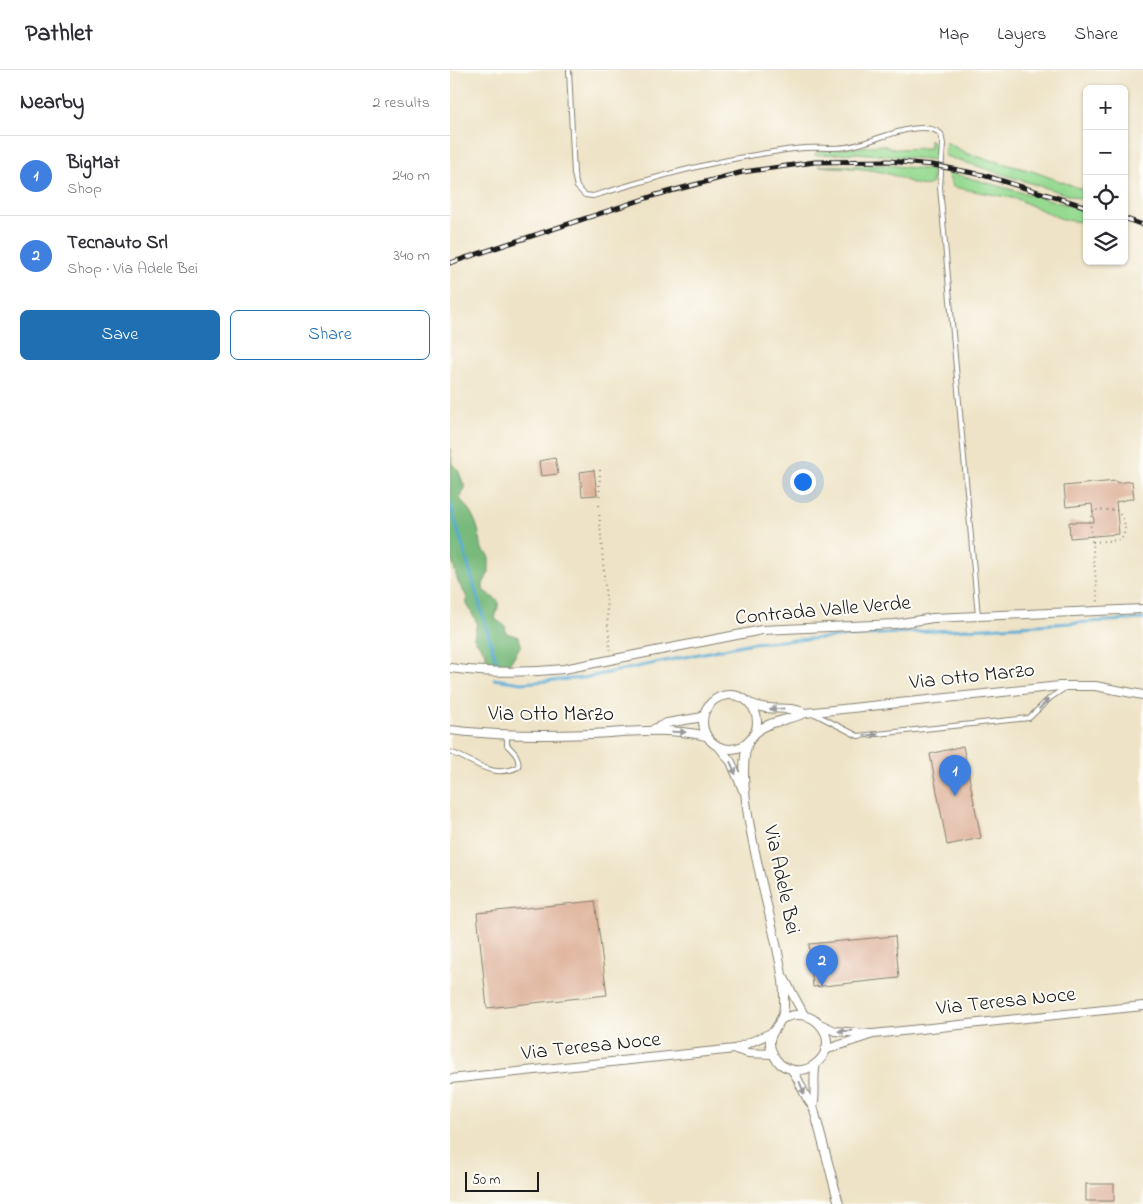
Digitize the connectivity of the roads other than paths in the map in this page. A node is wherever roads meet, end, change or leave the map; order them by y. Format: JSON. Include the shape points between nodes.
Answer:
{"nodes":[{"id":1,"x":569,"y":70,"type":"edge"},
{"id":2,"x":1143,"y":609,"type":"edge"},
{"id":3,"x":978,"y":616,"type":"junction"},
{"id":4,"x":450,"y":668,"type":"edge"},
{"id":5,"x":1070,"y":686,"type":"junction"},
{"id":6,"x":1143,"y":695,"type":"edge"},
{"id":7,"x":750,"y":702,"type":"junction"},
{"id":8,"x":808,"y":712,"type":"junction"},
{"id":9,"x":703,"y":717,"type":"junction"},
{"id":10,"x":450,"y":730,"type":"edge"},
{"id":11,"x":651,"y":730,"type":"junction"},
{"id":12,"x":507,"y":734,"type":"junction"},
{"id":13,"x":754,"y":734,"type":"junction"},
{"id":14,"x":706,"y":736,"type":"junction"},
{"id":15,"x":749,"y":741,"type":"junction"},
{"id":16,"x":719,"y":747,"type":"junction"},
{"id":17,"x":450,"y":752,"type":"edge"},
{"id":18,"x":744,"y":792,"type":"junction"},
{"id":19,"x":783,"y":976,"type":"junction"},
{"id":20,"x":1143,"y":1006,"type":"edge"},
{"id":21,"x":804,"y":1014,"type":"junction"},
{"id":22,"x":780,"y":1020,"type":"junction"},
{"id":23,"x":819,"y":1023,"type":"junction"},
{"id":24,"x":771,"y":1034,"type":"junction"},
{"id":25,"x":873,"y":1034,"type":"junction"},
{"id":26,"x":735,"y":1050,"type":"junction"},
{"id":27,"x":825,"y":1050,"type":"junction"},
{"id":28,"x":772,"y":1054,"type":"junction"},
{"id":29,"x":816,"y":1064,"type":"junction"},
{"id":30,"x":792,"y":1070,"type":"junction"},
{"id":31,"x":450,"y":1079,"type":"edge"},
{"id":32,"x":813,"y":1106,"type":"junction"},
{"id":33,"x":839,"y":1204,"type":"edge"}],
"edges":[{"from":1,"to":3,"type":"lane","via":[[574,174],[577,187],[584,195],[593,196],[748,156],[805,148],[846,147],[910,128],[927,127],[941,134],[940,187]]},
{"from":2,"to":3,"type":"street","name":"Contrada Valle Verde"},
{"from":3,"to":4,"type":"street","name":"Contrada Valle Verde","via":[[895,624],[762,630],[564,669],[505,673]]},
{"from":5,"to":6,"type":"street","name":"Via Otto Marzo","via":[[1112,688]]},
{"from":5,"to":8,"type":"street","name":"Via Otto Marzo"},
{"from":8,"to":5,"type":"lane","one_way":true,"via":[[858,736],[1029,718],[1050,698]]},
{"from":8,"to":7,"type":"street","name":"Via Otto Marzo","one_way":true,"via":[[792,707],[762,708]]},
{"from":7,"to":9,"type":"street","via":[[734,694],[718,697],[706,708]]},
{"from":7,"to":13,"type":"street","via":[[757,717]]},
{"from":8,"to":13,"type":"street","name":"Via Otto Marzo","via":[[764,725]]},
{"from":9,"to":11,"type":"street","name":"Via Otto Marzo","via":[[667,723]]},
{"from":9,"to":14,"type":"street"},
{"from":10,"to":12,"type":"street","name":"Via Otto Marzo"},
{"from":11,"to":12,"type":"street","name":"Via Otto Marzo","via":[[562,735]]},
{"from":11,"to":14,"type":"street","name":"Via Otto Marzo","one_way":true},
{"from":12,"to":17,"type":"lane","via":[[507,745],[519,762],[518,767],[510,771],[487,770]]},
{"from":13,"to":15,"type":"street"},
{"from":14,"to":16,"type":"street"},
{"from":15,"to":16,"type":"street","via":[[734,749]]},
{"from":15,"to":18,"type":"street","via":[[744,752]]},
{"from":16,"to":18,"type":"street","one_way":true,"via":[[731,762]]},
{"from":18,"to":19,"type":"street","name":"Via Adele Bei"},
{"from":19,"to":21,"type":"street","name":"Via Adele Bei"},
{"from":19,"to":22,"type":"street","name":"Via Adele Bei"},
{"from":20,"to":25,"type":"street","name":"Via Teresa Noce"},
{"from":21,"to":22,"type":"street"},
{"from":21,"to":23,"type":"street"},
{"from":22,"to":24,"type":"street"},
{"from":25,"to":23,"type":"street","name":"Via Teresa Noce","one_way":true,"via":[[835,1032]]},
{"from":23,"to":27,"type":"street","via":[[826,1036]]},
{"from":24,"to":26,"type":"street","name":"Via Teresa Noce"},
{"from":24,"to":28,"type":"street"},
{"from":25,"to":27,"type":"street","name":"Via Teresa Noce"},
{"from":26,"to":28,"type":"street","name":"Via Teresa Noce"},
{"from":26,"to":31,"type":"street","name":"Via Teresa Noce"},
{"from":27,"to":29,"type":"street"},
{"from":28,"to":30,"type":"street","via":[[784,1067]]},
{"from":29,"to":30,"type":"street","via":[[804,1070]]},
{"from":29,"to":32,"type":"street"},
{"from":30,"to":32,"type":"street","one_way":true,"via":[[806,1100]]},
{"from":32,"to":33,"type":"street"}]}
